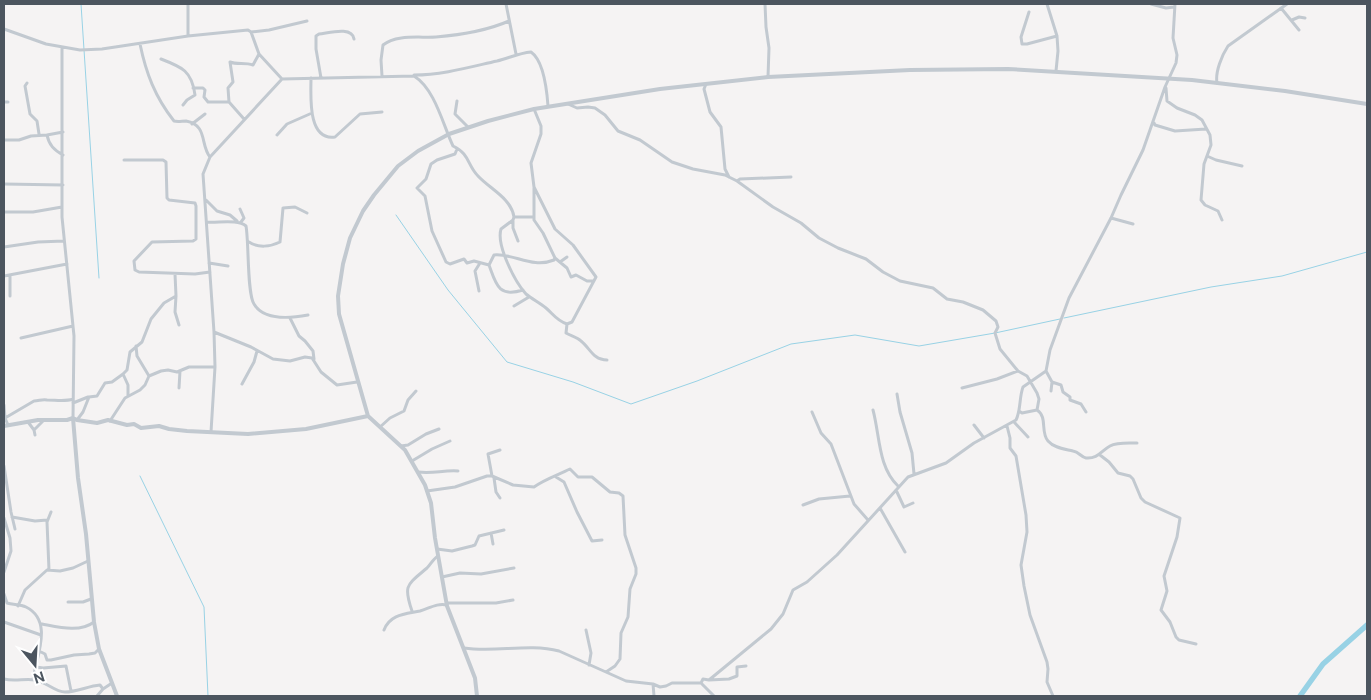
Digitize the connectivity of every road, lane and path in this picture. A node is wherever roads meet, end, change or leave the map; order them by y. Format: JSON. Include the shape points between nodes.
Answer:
{"nodes":[{"id":1,"x":188,"y":4,"type":"edge"},
{"id":2,"x":506,"y":4,"type":"edge"},
{"id":3,"x":765,"y":4,"type":"edge"},
{"id":4,"x":1047,"y":4,"type":"edge"},
{"id":5,"x":1151,"y":4,"type":"edge"},
{"id":6,"x":1283,"y":5,"type":"edge"},
{"id":7,"x":1175,"y":6,"type":"edge"},
{"id":8,"x":1030,"y":12,"type":"dead end"},
{"id":9,"x":1305,"y":18,"type":"dead end"},
{"id":10,"x":1292,"y":20,"type":"junction"},
{"id":11,"x":307,"y":21,"type":"dead end"},
{"id":12,"x":509,"y":22,"type":"junction"},
{"id":13,"x":4,"y":29,"type":"edge"},
{"id":14,"x":1299,"y":30,"type":"dead end"},
{"id":15,"x":251,"y":32,"type":"junction"},
{"id":16,"x":188,"y":36,"type":"junction"},
{"id":17,"x":1057,"y":36,"type":"junction"},
{"id":18,"x":354,"y":39,"type":"dead end"},
{"id":19,"x":140,"y":43,"type":"junction"},
{"id":20,"x":62,"y":48,"type":"junction"},
{"id":21,"x":259,"y":54,"type":"junction"},
{"id":22,"x":516,"y":54,"type":"junction"},
{"id":23,"x":161,"y":59,"type":"dead end"},
{"id":24,"x":1056,"y":71,"type":"junction"},
{"id":25,"x":406,"y":75,"type":"junction"},
{"id":26,"x":382,"y":76,"type":"junction"},
{"id":27,"x":768,"y":77,"type":"junction"},
{"id":28,"x":311,"y":78,"type":"junction"},
{"id":29,"x":321,"y":78,"type":"junction"},
{"id":30,"x":282,"y":80,"type":"junction"},
{"id":31,"x":1169,"y":80,"type":"junction"},
{"id":32,"x":27,"y":83,"type":"dead end"},
{"id":33,"x":1217,"y":83,"type":"junction"},
{"id":34,"x":706,"y":84,"type":"junction"},
{"id":35,"x":1165,"y":87,"type":"junction"},
{"id":36,"x":193,"y":88,"type":"junction"},
{"id":37,"x":457,"y":101,"type":"dead end"},
{"id":38,"x":229,"y":102,"type":"junction"},
{"id":39,"x":568,"y":103,"type":"junction"},
{"id":40,"x":1367,"y":104,"type":"edge"},
{"id":41,"x":184,"y":105,"type":"dead end"},
{"id":42,"x":548,"y":106,"type":"junction"},
{"id":43,"x":534,"y":109,"type":"junction"},
{"id":44,"x":382,"y":112,"type":"dead end"},
{"id":45,"x":312,"y":113,"type":"junction"},
{"id":46,"x":205,"y":114,"type":"dead end"},
{"id":47,"x":244,"y":119,"type":"junction"},
{"id":48,"x":1153,"y":123,"type":"junction"},
{"id":49,"x":192,"y":124,"type":"junction"},
{"id":50,"x":468,"y":127,"type":"junction"},
{"id":51,"x":1206,"y":129,"type":"junction"},
{"id":52,"x":63,"y":132,"type":"junction"},
{"id":53,"x":39,"y":134,"type":"junction"},
{"id":54,"x":47,"y":134,"type":"junction"},
{"id":55,"x":449,"y":134,"type":"junction"},
{"id":56,"x":277,"y":135,"type":"dead end"},
{"id":57,"x":4,"y":140,"type":"edge"},
{"id":58,"x":458,"y":148,"type":"junction"},
{"id":59,"x":63,"y":155,"type":"junction"},
{"id":60,"x":1207,"y":156,"type":"junction"},
{"id":61,"x":210,"y":157,"type":"junction"},
{"id":62,"x":124,"y":160,"type":"dead end"},
{"id":63,"x":1242,"y":166,"type":"dead end"},
{"id":64,"x":791,"y":177,"type":"dead end"},
{"id":65,"x":729,"y":178,"type":"junction"},
{"id":66,"x":737,"y":181,"type":"junction"},
{"id":67,"x":4,"y":184,"type":"edge"},
{"id":68,"x":63,"y":185,"type":"junction"},
{"id":69,"x":534,"y":187,"type":"junction"},
{"id":70,"x":205,"y":200,"type":"junction"},
{"id":71,"x":62,"y":207,"type":"junction"},
{"id":72,"x":240,"y":209,"type":"dead end"},
{"id":73,"x":4,"y":212,"type":"edge"},
{"id":74,"x":307,"y":213,"type":"dead end"},
{"id":75,"x":534,"y":217,"type":"junction"},
{"id":76,"x":1111,"y":218,"type":"junction"},
{"id":77,"x":514,"y":219,"type":"junction"},
{"id":78,"x":1222,"y":220,"type":"dead end"},
{"id":79,"x":207,"y":222,"type":"junction"},
{"id":80,"x":239,"y":222,"type":"junction"},
{"id":81,"x":1133,"y":224,"type":"dead end"},
{"id":82,"x":64,"y":241,"type":"junction"},
{"id":83,"x":518,"y":241,"type":"dead end"},
{"id":84,"x":248,"y":242,"type":"junction"},
{"id":85,"x":4,"y":247,"type":"edge"},
{"id":86,"x":504,"y":254,"type":"junction"},
{"id":87,"x":567,"y":257,"type":"dead end"},
{"id":88,"x":555,"y":258,"type":"junction"},
{"id":89,"x":560,"y":262,"type":"junction"},
{"id":90,"x":209,"y":263,"type":"junction"},
{"id":91,"x":481,"y":263,"type":"junction"},
{"id":92,"x":67,"y":264,"type":"junction"},
{"id":93,"x":489,"y":264,"type":"junction"},
{"id":94,"x":228,"y":266,"type":"dead end"},
{"id":95,"x":210,"y":272,"type":"junction"},
{"id":96,"x":175,"y":274,"type":"junction"},
{"id":97,"x":4,"y":275,"type":"edge"},
{"id":98,"x":10,"y":276,"type":"junction"},
{"id":99,"x":594,"y":281,"type":"junction"},
{"id":100,"x":523,"y":290,"type":"junction"},
{"id":101,"x":479,"y":291,"type":"dead end"},
{"id":102,"x":10,"y":296,"type":"dead end"},
{"id":103,"x":176,"y":296,"type":"junction"},
{"id":104,"x":529,"y":296,"type":"junction"},
{"id":105,"x":514,"y":306,"type":"dead end"},
{"id":106,"x":308,"y":315,"type":"dead end"},
{"id":107,"x":289,"y":318,"type":"junction"},
{"id":108,"x":567,"y":324,"type":"junction"},
{"id":109,"x":179,"y":325,"type":"dead end"},
{"id":110,"x":73,"y":326,"type":"junction"},
{"id":111,"x":214,"y":332,"type":"junction"},
{"id":112,"x":22,"y":338,"type":"dead end"},
{"id":113,"x":136,"y":346,"type":"junction"},
{"id":114,"x":257,"y":351,"type":"junction"},
{"id":115,"x":314,"y":360,"type":"junction"},
{"id":116,"x":607,"y":360,"type":"dead end"},
{"id":117,"x":215,"y":367,"type":"junction"},
{"id":118,"x":180,"y":371,"type":"junction"},
{"id":119,"x":1018,"y":371,"type":"junction"},
{"id":120,"x":1046,"y":371,"type":"junction"},
{"id":121,"x":123,"y":374,"type":"junction"},
{"id":122,"x":149,"y":376,"type":"junction"},
{"id":123,"x":1030,"y":381,"type":"junction"},
{"id":124,"x":357,"y":382,"type":"junction"},
{"id":125,"x":1052,"y":382,"type":"junction"},
{"id":126,"x":242,"y":384,"type":"dead end"},
{"id":127,"x":179,"y":388,"type":"dead end"},
{"id":128,"x":962,"y":388,"type":"dead end"},
{"id":129,"x":416,"y":391,"type":"dead end"},
{"id":130,"x":1051,"y":391,"type":"dead end"},
{"id":131,"x":897,"y":394,"type":"dead end"},
{"id":132,"x":128,"y":396,"type":"junction"},
{"id":133,"x":89,"y":397,"type":"junction"},
{"id":134,"x":73,"y":401,"type":"junction"},
{"id":135,"x":4,"y":405,"type":"edge"},
{"id":136,"x":873,"y":410,"type":"dead end"},
{"id":137,"x":1037,"y":410,"type":"junction"},
{"id":138,"x":1019,"y":411,"type":"junction"},
{"id":139,"x":812,"y":412,"type":"dead end"},
{"id":140,"x":1086,"y":412,"type":"dead end"},
{"id":141,"x":368,"y":416,"type":"junction"},
{"id":142,"x":5,"y":418,"type":"junction"},
{"id":143,"x":72,"y":418,"type":"junction"},
{"id":144,"x":43,"y":420,"type":"junction"},
{"id":145,"x":77,"y":420,"type":"junction"},
{"id":146,"x":110,"y":421,"type":"junction"},
{"id":147,"x":28,"y":422,"type":"junction"},
{"id":148,"x":1014,"y":422,"type":"junction"},
{"id":149,"x":974,"y":424,"type":"dead end"},
{"id":150,"x":6,"y":425,"type":"edge"},
{"id":151,"x":1007,"y":426,"type":"junction"},
{"id":152,"x":379,"y":427,"type":"junction"},
{"id":153,"x":439,"y":429,"type":"dead end"},
{"id":154,"x":34,"y":430,"type":"junction"},
{"id":155,"x":211,"y":432,"type":"junction"},
{"id":156,"x":35,"y":435,"type":"dead end"},
{"id":157,"x":1028,"y":437,"type":"dead end"},
{"id":158,"x":984,"y":438,"type":"junction"},
{"id":159,"x":450,"y":441,"type":"dead end"},
{"id":160,"x":1137,"y":443,"type":"dead end"},
{"id":161,"x":401,"y":446,"type":"junction"},
{"id":162,"x":500,"y":450,"type":"dead end"},
{"id":163,"x":1100,"y":455,"type":"junction"},
{"id":164,"x":412,"y":461,"type":"junction"},
{"id":165,"x":4,"y":466,"type":"edge"},
{"id":166,"x":458,"y":471,"type":"dead end"},
{"id":167,"x":418,"y":472,"type":"junction"},
{"id":168,"x":914,"y":474,"type":"junction"},
{"id":169,"x":493,"y":477,"type":"junction"},
{"id":170,"x":556,"y":477,"type":"junction"},
{"id":171,"x":897,"y":488,"type":"junction"},
{"id":172,"x":427,"y":491,"type":"junction"},
{"id":173,"x":850,"y":496,"type":"junction"},
{"id":174,"x":500,"y":498,"type":"dead end"},
{"id":175,"x":913,"y":503,"type":"dead end"},
{"id":176,"x":803,"y":505,"type":"dead end"},
{"id":177,"x":880,"y":508,"type":"junction"},
{"id":178,"x":51,"y":512,"type":"dead end"},
{"id":179,"x":4,"y":518,"type":"edge"},
{"id":180,"x":12,"y":518,"type":"junction"},
{"id":181,"x":47,"y":520,"type":"junction"},
{"id":182,"x":868,"y":520,"type":"junction"},
{"id":183,"x":15,"y":529,"type":"dead end"},
{"id":184,"x":504,"y":530,"type":"dead end"},
{"id":185,"x":490,"y":533,"type":"junction"},
{"id":186,"x":602,"y":540,"type":"dead end"},
{"id":187,"x":494,"y":544,"type":"dead end"},
{"id":188,"x":437,"y":549,"type":"junction"},
{"id":189,"x":905,"y":552,"type":"dead end"},
{"id":190,"x":438,"y":556,"type":"junction"},
{"id":191,"x":88,"y":561,"type":"junction"},
{"id":192,"x":514,"y":568,"type":"dead end"},
{"id":193,"x":49,"y":570,"type":"junction"},
{"id":194,"x":4,"y":572,"type":"edge"},
{"id":195,"x":442,"y":577,"type":"junction"},
{"id":196,"x":445,"y":595,"type":"junction"},
{"id":197,"x":4,"y":597,"type":"edge"},
{"id":198,"x":91,"y":599,"type":"junction"},
{"id":199,"x":513,"y":600,"type":"dead end"},
{"id":200,"x":68,"y":602,"type":"dead end"},
{"id":201,"x":439,"y":604,"type":"junction"},
{"id":202,"x":447,"y":604,"type":"junction"},
{"id":203,"x":18,"y":606,"type":"junction"},
{"id":204,"x":412,"y":612,"type":"junction"},
{"id":205,"x":4,"y":622,"type":"edge"},
{"id":206,"x":94,"y":622,"type":"junction"},
{"id":207,"x":42,"y":624,"type":"junction"},
{"id":208,"x":384,"y":630,"type":"dead end"},
{"id":209,"x":586,"y":630,"type":"dead end"},
{"id":210,"x":41,"y":635,"type":"junction"},
{"id":211,"x":1196,"y":644,"type":"dead end"},
{"id":212,"x":464,"y":648,"type":"junction"},
{"id":213,"x":99,"y":649,"type":"junction"},
{"id":214,"x":40,"y":651,"type":"junction"},
{"id":215,"x":50,"y":660,"type":"junction"},
{"id":216,"x":589,"y":665,"type":"junction"},
{"id":217,"x":51,"y":666,"type":"junction"},
{"id":218,"x":746,"y":666,"type":"dead end"},
{"id":219,"x":36,"y":667,"type":"junction"},
{"id":220,"x":605,"y":673,"type":"junction"},
{"id":221,"x":703,"y":678,"type":"junction"},
{"id":222,"x":4,"y":679,"type":"edge"},
{"id":223,"x":33,"y":680,"type":"junction"},
{"id":224,"x":112,"y":683,"type":"junction"},
{"id":225,"x":701,"y":683,"type":"junction"},
{"id":226,"x":653,"y":684,"type":"junction"},
{"id":227,"x":103,"y":689,"type":"junction"},
{"id":228,"x":71,"y":691,"type":"junction"},
{"id":229,"x":97,"y":696,"type":"edge"},
{"id":230,"x":117,"y":696,"type":"edge"},
{"id":231,"x":477,"y":696,"type":"edge"},
{"id":232,"x":654,"y":696,"type":"edge"},
{"id":233,"x":714,"y":696,"type":"edge"},
{"id":234,"x":1053,"y":696,"type":"edge"}],
"edges":[{"from":1,"to":16,"type":"street"},
{"from":2,"to":12,"type":"street"},
{"from":3,"to":27,"type":"street"},
{"from":4,"to":17,"type":"street"},
{"from":5,"to":7,"type":"street","via":[[1166,8]]},
{"from":6,"to":10,"type":"street"},
{"from":6,"to":33,"type":"street","via":[[1228,46]]},
{"from":7,"to":31,"type":"street","via":[[1173,38],[1178,55]]},
{"from":8,"to":17,"type":"street","via":[[1022,44]]},
{"from":9,"to":10,"type":"street","via":[[1299,16]]},
{"from":10,"to":14,"type":"street"},
{"from":11,"to":15,"type":"street"},
{"from":12,"to":22,"type":"street"},
{"from":12,"to":26,"type":"street","via":[[469,33],[388,42],[381,52]]},
{"from":13,"to":20,"type":"street"},
{"from":15,"to":16,"type":"street"},
{"from":15,"to":21,"type":"street"},
{"from":16,"to":19,"type":"street"},
{"from":17,"to":24,"type":"street"},
{"from":18,"to":29,"type":"street","via":[[351,32],[346,31],[316,36]]},
{"from":19,"to":20,"type":"street","via":[[93,50]]},
{"from":19,"to":49,"type":"street","via":[[149,80],[165,110],[174,121]]},
{"from":20,"to":52,"type":"street"},
{"from":21,"to":30,"type":"street"},
{"from":21,"to":38,"type":"street","via":[[252,65],[229,62],[234,82],[228,88]]},
{"from":22,"to":25,"type":"street","via":[[456,70]]},
{"from":22,"to":42,"type":"street","via":[[531,52],[538,59]]},
{"from":23,"to":36,"type":"street","via":[[186,70]]},
{"from":24,"to":27,"type":"street","via":[[961,69]]},
{"from":24,"to":31,"type":"street"},
{"from":25,"to":26,"type":"street"},
{"from":25,"to":55,"type":"street","via":[[414,76],[427,87]]},
{"from":26,"to":29,"type":"street"},
{"from":27,"to":34,"type":"street"},
{"from":28,"to":29,"type":"street"},
{"from":28,"to":30,"type":"street"},
{"from":28,"to":45,"type":"street"},
{"from":30,"to":47,"type":"street"},
{"from":31,"to":33,"type":"street"},
{"from":31,"to":35,"type":"street"},
{"from":32,"to":53,"type":"street","via":[[30,114],[37,121]]},
{"from":33,"to":40,"type":"street"},
{"from":34,"to":39,"type":"street"},
{"from":34,"to":65,"type":"street","via":[[704,89],[710,112],[721,127],[724,164]]},
{"from":35,"to":48,"type":"street"},
{"from":35,"to":51,"type":"street","via":[[1167,101],[1202,120]]},
{"from":36,"to":38,"type":"street","via":[[203,88],[208,102]]},
{"from":36,"to":41,"type":"street","via":[[194,96]]},
{"from":37,"to":50,"type":"street","via":[[455,114]]},
{"from":38,"to":47,"type":"street"},
{"from":39,"to":42,"type":"street"},
{"from":39,"to":65,"type":"street","via":[[577,108],[595,108],[618,131],[640,140],[672,162],[722,173]]},
{"from":42,"to":43,"type":"street"},
{"from":43,"to":50,"type":"street"},
{"from":43,"to":69,"type":"street","via":[[541,126],[531,163]]},
{"from":44,"to":45,"type":"street","via":[[360,114],[331,138],[318,130]]},
{"from":45,"to":56,"type":"street","via":[[286,124]]},
{"from":46,"to":49,"type":"street"},
{"from":47,"to":61,"type":"street"},
{"from":48,"to":51,"type":"street","via":[[1175,131]]},
{"from":48,"to":76,"type":"street","via":[[1144,150]]},
{"from":49,"to":61,"type":"street","via":[[201,130]]},
{"from":50,"to":55,"type":"street"},
{"from":51,"to":60,"type":"street","via":[[1211,140]]},
{"from":52,"to":54,"type":"street"},
{"from":52,"to":59,"type":"street"},
{"from":53,"to":54,"type":"street"},
{"from":53,"to":57,"type":"street"},
{"from":54,"to":59,"type":"street","via":[[50,144]]},
{"from":55,"to":58,"type":"street","via":[[452,144]]},
{"from":55,"to":124,"type":"street","via":[[398,166],[368,203],[350,238],[338,304]]},
{"from":58,"to":77,"type":"street","via":[[478,176],[499,192]]},
{"from":58,"to":91,"type":"street","via":[[455,154],[431,164],[426,179],[417,188],[425,196],[432,231],[446,262],[450,264],[464,259]]},
{"from":59,"to":68,"type":"street"},
{"from":60,"to":63,"type":"street"},
{"from":60,"to":78,"type":"street","via":[[1201,200],[1204,205],[1218,211]]},
{"from":61,"to":70,"type":"street","via":[[203,174]]},
{"from":62,"to":96,"type":"street","via":[[163,160],[166,162],[167,198],[195,202],[196,239],[152,242],[134,261],[139,272]]},
{"from":64,"to":66,"type":"street"},
{"from":65,"to":66,"type":"street"},
{"from":66,"to":119,"type":"street","via":[[816,236],[866,259],[900,281],[933,288],[947,299],[963,302],[992,316],[998,327],[995,333],[1000,349]]},
{"from":67,"to":68,"type":"street"},
{"from":68,"to":71,"type":"street"},
{"from":69,"to":75,"type":"street"},
{"from":69,"to":99,"type":"street","via":[[555,230],[578,252],[596,277]]},
{"from":70,"to":79,"type":"street"},
{"from":70,"to":80,"type":"street"},
{"from":71,"to":73,"type":"street"},
{"from":71,"to":82,"type":"street"},
{"from":72,"to":80,"type":"street","via":[[244,218]]},
{"from":74,"to":84,"type":"street","via":[[295,207],[283,208],[280,242],[265,246]]},
{"from":75,"to":77,"type":"street"},
{"from":75,"to":88,"type":"street"},
{"from":76,"to":81,"type":"street"},
{"from":76,"to":120,"type":"street","via":[[1069,298]]},
{"from":77,"to":83,"type":"street","via":[[513,228]]},
{"from":77,"to":86,"type":"street","via":[[500,231]]},
{"from":79,"to":80,"type":"street"},
{"from":79,"to":90,"type":"street"},
{"from":80,"to":84,"type":"street","via":[[246,226]]},
{"from":82,"to":85,"type":"street"},
{"from":82,"to":92,"type":"street"},
{"from":84,"to":107,"type":"street","via":[[254,306],[275,317]]},
{"from":86,"to":88,"type":"street","via":[[537,263]]},
{"from":86,"to":93,"type":"street","via":[[494,255]]},
{"from":86,"to":100,"type":"street"},
{"from":87,"to":89,"type":"street"},
{"from":88,"to":89,"type":"street"},
{"from":89,"to":99,"type":"street","via":[[571,277],[576,275]]},
{"from":90,"to":94,"type":"street"},
{"from":90,"to":95,"type":"street"},
{"from":91,"to":93,"type":"street"},
{"from":91,"to":101,"type":"street","via":[[475,271]]},
{"from":92,"to":98,"type":"street"},
{"from":92,"to":110,"type":"street"},
{"from":93,"to":100,"type":"street","via":[[501,291]]},
{"from":95,"to":96,"type":"street"},
{"from":95,"to":111,"type":"street"},
{"from":96,"to":103,"type":"street"},
{"from":97,"to":98,"type":"street"},
{"from":98,"to":102,"type":"street"},
{"from":99,"to":108,"type":"street","via":[[572,322]]},
{"from":100,"to":104,"type":"street"},
{"from":103,"to":109,"type":"street","via":[[175,312]]},
{"from":103,"to":113,"type":"street","via":[[164,303],[152,319],[142,342]]},
{"from":104,"to":105,"type":"street"},
{"from":104,"to":108,"type":"street"},
{"from":106,"to":107,"type":"street"},
{"from":107,"to":115,"type":"street","via":[[313,351]]},
{"from":108,"to":116,"type":"street","via":[[566,333],[582,341],[601,360]]},
{"from":110,"to":112,"type":"street"},
{"from":110,"to":134,"type":"street"},
{"from":111,"to":114,"type":"street"},
{"from":111,"to":117,"type":"street"},
{"from":113,"to":121,"type":"street","via":[[130,352],[127,370]]},
{"from":113,"to":122,"type":"street","via":[[137,356]]},
{"from":114,"to":115,"type":"street","via":[[282,360],[309,357]]},
{"from":114,"to":126,"type":"street"},
{"from":115,"to":124,"type":"street","via":[[320,372],[337,385]]},
{"from":117,"to":118,"type":"street","via":[[189,367]]},
{"from":117,"to":155,"type":"street"},
{"from":118,"to":122,"type":"street","via":[[161,371]]},
{"from":118,"to":127,"type":"street"},
{"from":119,"to":123,"type":"street"},
{"from":119,"to":128,"type":"street"},
{"from":120,"to":123,"type":"street"},
{"from":120,"to":125,"type":"street"},
{"from":121,"to":132,"type":"street","via":[[128,382]]},
{"from":121,"to":133,"type":"street","via":[[105,383],[97,396]]},
{"from":122,"to":132,"type":"street","via":[[145,386]]},
{"from":123,"to":137,"type":"street","via":[[1039,398]]},
{"from":123,"to":138,"type":"street","via":[[1023,387]]},
{"from":124,"to":141,"type":"street"},
{"from":125,"to":130,"type":"street"},
{"from":125,"to":140,"type":"street","via":[[1061,385],[1070,400],[1081,404]]},
{"from":129,"to":152,"type":"street","via":[[404,411]]},
{"from":131,"to":168,"type":"street"},
{"from":132,"to":146,"type":"street"},
{"from":133,"to":134,"type":"street"},
{"from":133,"to":145,"type":"street"},
{"from":134,"to":142,"type":"street","via":[[34,400]]},
{"from":134,"to":143,"type":"street"},
{"from":135,"to":142,"type":"street"},
{"from":136,"to":171,"type":"street","via":[[883,462]]},
{"from":137,"to":138,"type":"street"},
{"from":137,"to":163,"type":"street","via":[[1043,415],[1046,438],[1053,445],[1076,451],[1082,457]]},
{"from":138,"to":148,"type":"street"},
{"from":139,"to":173,"type":"street","via":[[821,433],[831,444]]},
{"from":141,"to":152,"type":"street"},
{"from":141,"to":155,"type":"street","via":[[278,432]]},
{"from":142,"to":150,"type":"street"},
{"from":143,"to":144,"type":"street"},
{"from":143,"to":145,"type":"street"},
{"from":143,"to":191,"type":"street"},
{"from":144,"to":147,"type":"street"},
{"from":144,"to":154,"type":"street"},
{"from":145,"to":146,"type":"street"},
{"from":146,"to":155,"type":"street","via":[[141,428],[159,426]]},
{"from":147,"to":150,"type":"street"},
{"from":147,"to":154,"type":"street"},
{"from":148,"to":151,"type":"street"},
{"from":148,"to":157,"type":"street"},
{"from":149,"to":158,"type":"street"},
{"from":151,"to":158,"type":"street"},
{"from":151,"to":234,"type":"street","via":[[1010,448],[1016,456],[1026,515],[1027,532],[1021,565],[1024,586],[1030,615],[1047,662],[1046,682]]},
{"from":152,"to":161,"type":"street"},
{"from":153,"to":161,"type":"street"},
{"from":154,"to":156,"type":"street"},
{"from":158,"to":168,"type":"street","via":[[946,463]]},
{"from":159,"to":164,"type":"street"},
{"from":160,"to":163,"type":"street","via":[[1115,444]]},
{"from":161,"to":164,"type":"street"},
{"from":162,"to":169,"type":"street","via":[[488,454]]},
{"from":163,"to":211,"type":"street","via":[[1118,473],[1133,479],[1145,502],[1180,518],[1164,576],[1167,591],[1161,610],[1179,640]]},
{"from":164,"to":167,"type":"street"},
{"from":165,"to":180,"type":"street"},
{"from":166,"to":167,"type":"street"},
{"from":167,"to":172,"type":"street"},
{"from":168,"to":171,"type":"street"},
{"from":169,"to":170,"type":"street","via":[[513,485],[534,487]]},
{"from":169,"to":172,"type":"street"},
{"from":169,"to":174,"type":"street"},
{"from":170,"to":186,"type":"street","via":[[564,482],[592,541]]},
{"from":170,"to":220,"type":"street","via":[[570,469],[578,477],[592,477],[610,492],[622,496],[625,534],[636,574],[630,589],[628,617],[621,633],[620,659]]},
{"from":171,"to":175,"type":"street","via":[[904,507]]},
{"from":171,"to":177,"type":"street"},
{"from":172,"to":188,"type":"street"},
{"from":173,"to":176,"type":"street","via":[[819,499]]},
{"from":173,"to":182,"type":"street"},
{"from":177,"to":182,"type":"street"},
{"from":177,"to":189,"type":"street"},
{"from":178,"to":181,"type":"street"},
{"from":179,"to":194,"type":"street","via":[[11,551]]},
{"from":180,"to":181,"type":"street"},
{"from":180,"to":183,"type":"street"},
{"from":181,"to":193,"type":"street"},
{"from":182,"to":221,"type":"street","via":[[823,569],[793,590],[783,614],[770,629],[709,680]]},
{"from":184,"to":185,"type":"street"},
{"from":185,"to":187,"type":"street"},
{"from":185,"to":188,"type":"street","via":[[479,536],[472,546],[452,551]]},
{"from":188,"to":190,"type":"street"},
{"from":190,"to":195,"type":"street"},
{"from":190,"to":204,"type":"street","via":[[406,590]]},
{"from":191,"to":193,"type":"street","via":[[73,568]]},
{"from":191,"to":198,"type":"street"},
{"from":192,"to":195,"type":"street"},
{"from":193,"to":203,"type":"street","via":[[25,590]]},
{"from":195,"to":196,"type":"street"},
{"from":196,"to":201,"type":"street"},
{"from":196,"to":202,"type":"street"},
{"from":197,"to":203,"type":"street","via":[[7,603]]},
{"from":198,"to":200,"type":"street"},
{"from":198,"to":206,"type":"street"},
{"from":199,"to":202,"type":"street"},
{"from":201,"to":202,"type":"street"},
{"from":201,"to":204,"type":"street"},
{"from":202,"to":212,"type":"street"},
{"from":203,"to":207,"type":"street","via":[[28,608]]},
{"from":204,"to":208,"type":"street","via":[[393,618]]},
{"from":205,"to":210,"type":"street"},
{"from":206,"to":207,"type":"street","via":[[78,628]]},
{"from":206,"to":213,"type":"street"},
{"from":207,"to":210,"type":"street"},
{"from":209,"to":216,"type":"street","via":[[591,653]]},
{"from":210,"to":214,"type":"street"},
{"from":212,"to":216,"type":"street","via":[[548,648]]},
{"from":212,"to":231,"type":"street","via":[[475,678]]},
{"from":213,"to":215,"type":"street","via":[[89,654]]},
{"from":213,"to":224,"type":"street"},
{"from":214,"to":215,"type":"street"},
{"from":214,"to":219,"type":"street"},
{"from":215,"to":217,"type":"street"},
{"from":216,"to":220,"type":"street"},
{"from":217,"to":219,"type":"street"},
{"from":217,"to":228,"type":"street","via":[[67,667]]},
{"from":218,"to":221,"type":"street","via":[[737,667],[737,676],[733,678],[711,681]]},
{"from":219,"to":223,"type":"street"},
{"from":220,"to":226,"type":"street","via":[[626,681]]},
{"from":221,"to":225,"type":"street"},
{"from":222,"to":223,"type":"street"},
{"from":223,"to":228,"type":"street","via":[[61,691]]},
{"from":224,"to":227,"type":"street"},
{"from":224,"to":230,"type":"street"},
{"from":225,"to":226,"type":"street","via":[[672,683],[660,687]]},
{"from":225,"to":233,"type":"street"},
{"from":226,"to":232,"type":"street"},
{"from":227,"to":228,"type":"street","via":[[96,686]]},
{"from":227,"to":229,"type":"street"}]}
